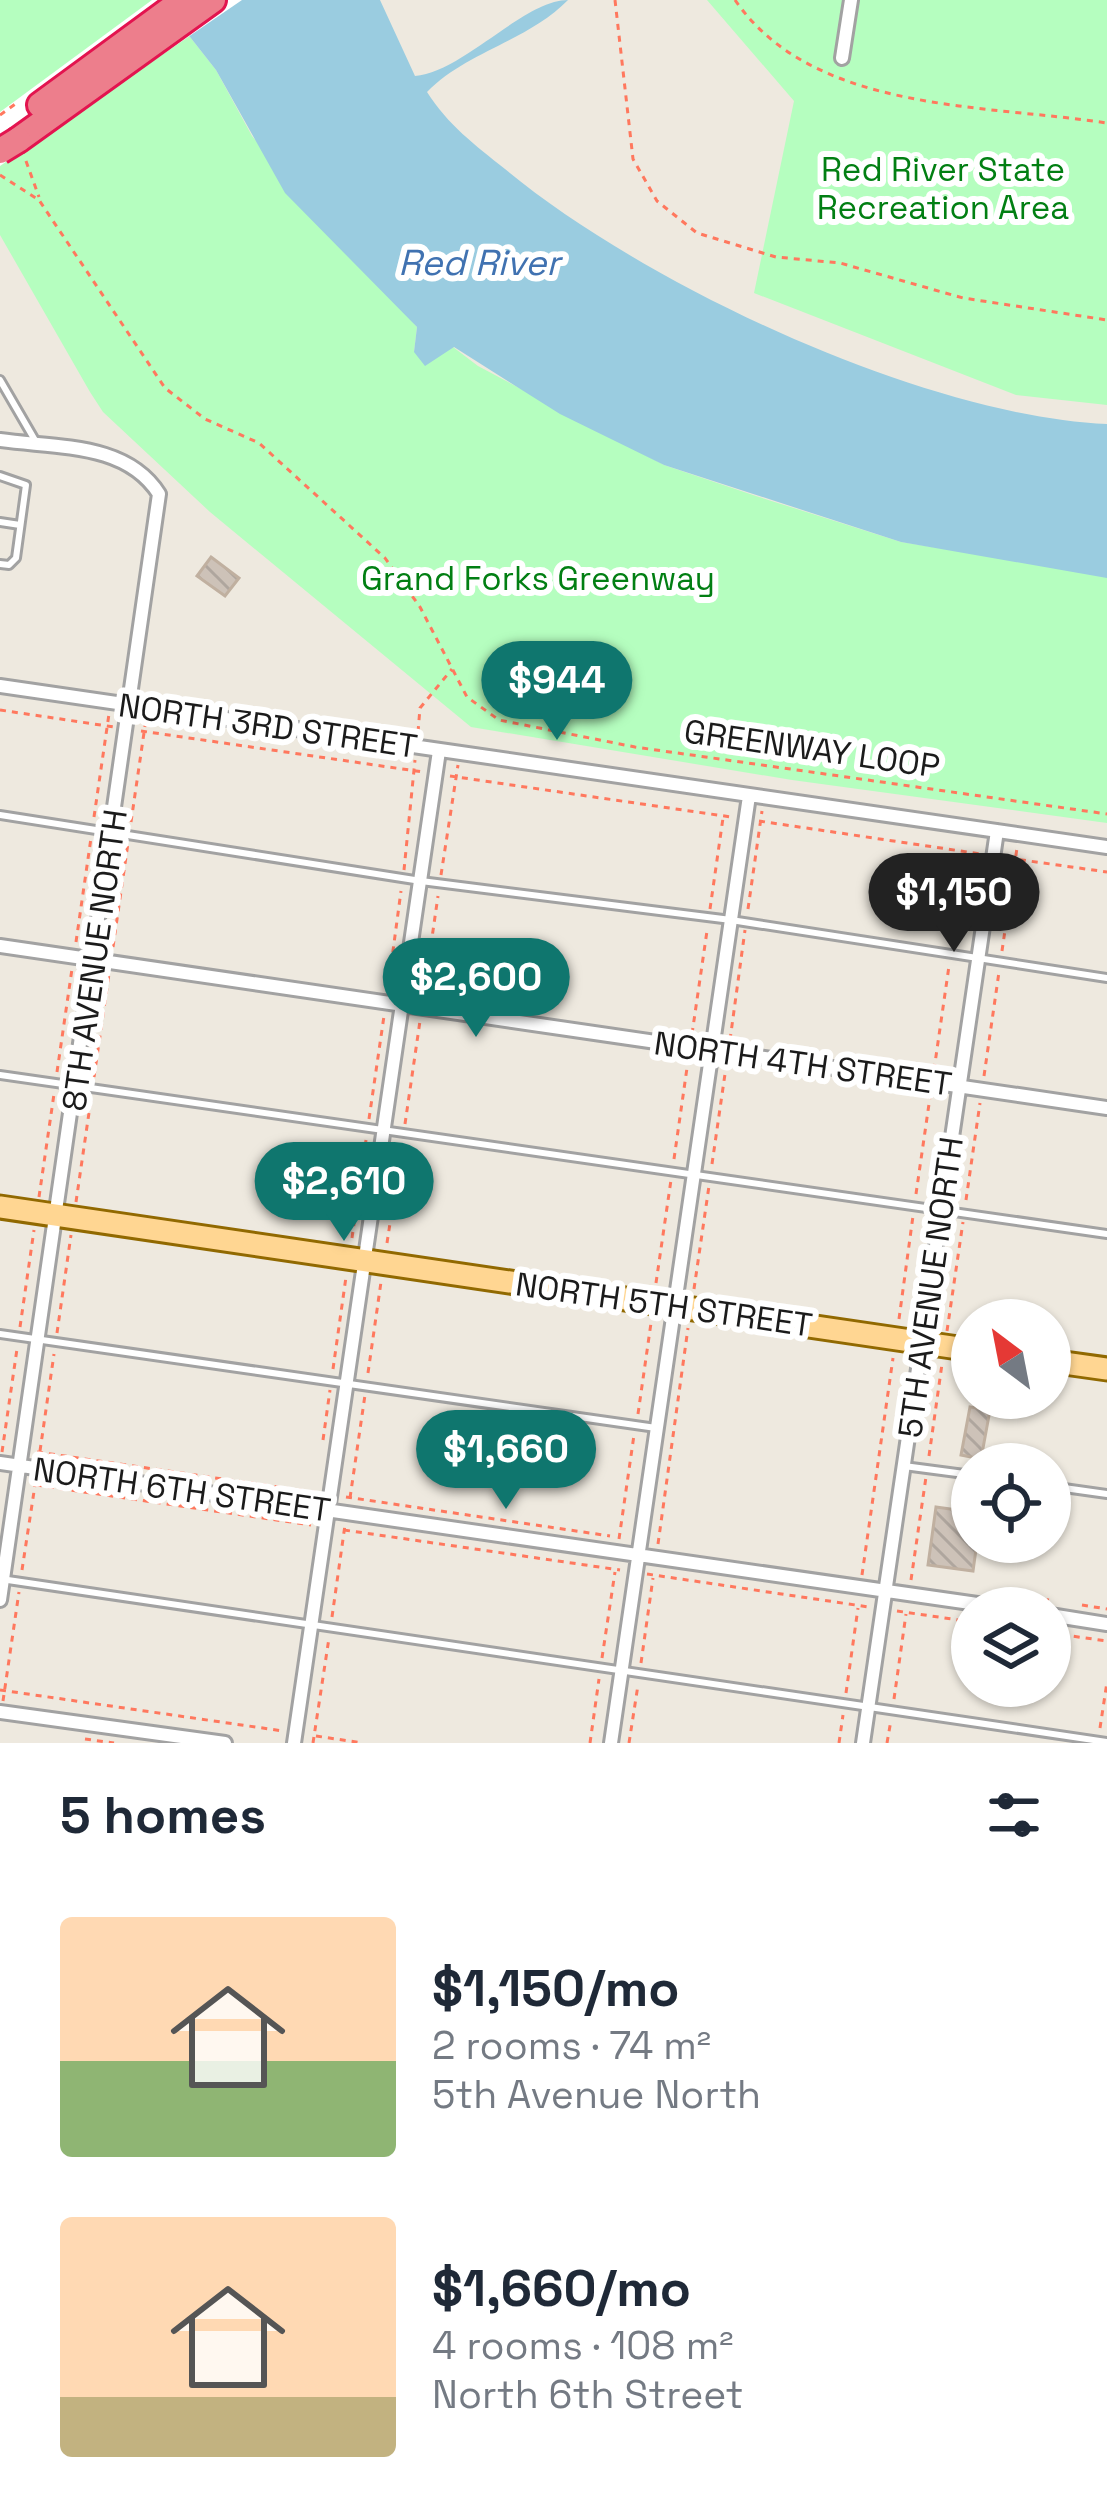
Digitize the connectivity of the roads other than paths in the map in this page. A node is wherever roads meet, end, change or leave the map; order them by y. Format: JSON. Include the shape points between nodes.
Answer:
{"nodes":[{"id":1,"x":183,"y":0,"type":"edge"},
{"id":2,"x":213,"y":0,"type":"edge"},
{"id":3,"x":851,"y":0,"type":"edge"},
{"id":4,"x":842,"y":58,"type":"dead end"},
{"id":5,"x":84,"y":84,"type":"junction"},
{"id":6,"x":9,"y":140,"type":"edge"},
{"id":7,"x":1,"y":385,"type":"edge"},
{"id":8,"x":0,"y":440,"type":"edge"},
{"id":9,"x":38,"y":445,"type":"junction"},
{"id":10,"x":0,"y":476,"type":"edge"},
{"id":11,"x":0,"y":522,"type":"edge"},
{"id":12,"x":20,"y":525,"type":"junction"},
{"id":13,"x":0,"y":564,"type":"edge"},
{"id":14,"x":0,"y":686,"type":"edge"},
{"id":15,"x":131,"y":705,"type":"junction"},
{"id":16,"x":440,"y":751,"type":"junction"},
{"id":17,"x":749,"y":796,"type":"junction"},
{"id":18,"x":0,"y":815,"type":"edge"},
{"id":19,"x":997,"y":831,"type":"junction"},
{"id":20,"x":112,"y":832,"type":"junction"},
{"id":21,"x":1107,"y":847,"type":"edge"},
{"id":22,"x":421,"y":881,"type":"junction"},
{"id":23,"x":731,"y":920,"type":"junction"},
{"id":24,"x":0,"y":946,"type":"edge"},
{"id":25,"x":978,"y":957,"type":"junction"},
{"id":26,"x":94,"y":960,"type":"junction"},
{"id":27,"x":1107,"y":978,"type":"edge"},
{"id":28,"x":404,"y":1005,"type":"junction"},
{"id":29,"x":712,"y":1050,"type":"junction"},
{"id":30,"x":0,"y":1075,"type":"edge"},
{"id":31,"x":76,"y":1085,"type":"junction"},
{"id":32,"x":960,"y":1085,"type":"junction"},
{"id":33,"x":1107,"y":1108,"type":"edge"},
{"id":34,"x":386,"y":1132,"type":"junction"},
{"id":35,"x":693,"y":1175,"type":"junction"},
{"id":36,"x":0,"y":1207,"type":"edge"},
{"id":37,"x":942,"y":1210,"type":"junction"},
{"id":38,"x":58,"y":1216,"type":"junction"},
{"id":39,"x":1107,"y":1234,"type":"edge"},
{"id":40,"x":375,"y":1262,"type":"junction"},
{"id":41,"x":673,"y":1305,"type":"junction"},
{"id":42,"x":0,"y":1334,"type":"edge"},
{"id":43,"x":38,"y":1340,"type":"junction"},
{"id":44,"x":934,"y":1344,"type":"junction"},
{"id":45,"x":951,"y":1347,"type":"edge"},
{"id":46,"x":1071,"y":1364,"type":"edge"},
{"id":47,"x":1107,"y":1369,"type":"edge"},
{"id":48,"x":347,"y":1384,"type":"junction"},
{"id":49,"x":656,"y":1428,"type":"junction"},
{"id":50,"x":20,"y":1458,"type":"junction"},
{"id":51,"x":0,"y":1462,"type":"edge"},
{"id":52,"x":904,"y":1466,"type":"junction"},
{"id":53,"x":951,"y":1472,"type":"edge"},
{"id":54,"x":1071,"y":1489,"type":"edge"},
{"id":55,"x":1107,"y":1494,"type":"edge"},
{"id":56,"x":327,"y":1511,"type":"junction"},
{"id":57,"x":637,"y":1554,"type":"junction"},
{"id":58,"x":2,"y":1579,"type":"edge"},
{"id":59,"x":886,"y":1583,"type":"junction"},
{"id":60,"x":951,"y":1596,"type":"edge"},
{"id":61,"x":0,"y":1600,"type":"edge"},
{"id":62,"x":1071,"y":1618,"type":"edge"},
{"id":63,"x":1107,"y":1624,"type":"edge"},
{"id":64,"x":311,"y":1627,"type":"junction"},
{"id":65,"x":621,"y":1672,"type":"junction"},
{"id":66,"x":868,"y":1710,"type":"junction"},
{"id":67,"x":0,"y":1712,"type":"edge"},
{"id":68,"x":295,"y":1738,"type":"edge"},
{"id":69,"x":1103,"y":1742,"type":"edge"},
{"id":70,"x":226,"y":1743,"type":"edge"},
{"id":71,"x":611,"y":1743,"type":"edge"},
{"id":72,"x":863,"y":1743,"type":"edge"}],
"edges":[{"from":1,"to":5,"type":"highway"},
{"from":2,"to":5,"type":"highway"},
{"from":3,"to":4,"type":"street"},
{"from":5,"to":6,"type":"highway"},
{"from":7,"to":9,"type":"lane"},
{"from":8,"to":9,"type":"street","name":"8TH AVENUE NORTH"},
{"from":9,"to":15,"type":"street","name":"8TH AVENUE NORTH","via":[[122,457],[159,494]]},
{"from":10,"to":12,"type":"lane","via":[[26,485]]},
{"from":11,"to":12,"type":"lane"},
{"from":12,"to":13,"type":"lane","via":[[16,558]]},
{"from":14,"to":15,"type":"street","name":"NORTH 3RD STREET"},
{"from":15,"to":16,"type":"street","name":"NORTH 3RD STREET"},
{"from":15,"to":20,"type":"street","name":"8TH AVENUE NORTH"},
{"from":16,"to":17,"type":"street","name":"NORTH 3RD STREET"},
{"from":16,"to":22,"type":"street"},
{"from":17,"to":19,"type":"street","name":"NORTH 3RD STREET"},
{"from":17,"to":23,"type":"street"},
{"from":18,"to":20,"type":"lane"},
{"from":19,"to":21,"type":"street","name":"NORTH 3RD STREET"},
{"from":19,"to":25,"type":"street","name":"5TH AVENUE NORTH"},
{"from":20,"to":22,"type":"lane"},
{"from":20,"to":26,"type":"street","name":"8TH AVENUE NORTH"},
{"from":22,"to":23,"type":"lane"},
{"from":22,"to":28,"type":"street"},
{"from":23,"to":25,"type":"lane"},
{"from":23,"to":29,"type":"street"},
{"from":24,"to":26,"type":"street","name":"NORTH 4TH STREET"},
{"from":25,"to":27,"type":"lane"},
{"from":25,"to":32,"type":"street","name":"5TH AVENUE NORTH"},
{"from":26,"to":28,"type":"street","name":"NORTH 4TH STREET"},
{"from":26,"to":31,"type":"street","name":"8TH AVENUE NORTH"},
{"from":28,"to":29,"type":"street","name":"NORTH 4TH STREET"},
{"from":28,"to":34,"type":"street"},
{"from":29,"to":32,"type":"street","name":"NORTH 4TH STREET"},
{"from":29,"to":35,"type":"street"},
{"from":30,"to":31,"type":"lane"},
{"from":31,"to":34,"type":"lane"},
{"from":31,"to":38,"type":"street","name":"8TH AVENUE NORTH"},
{"from":32,"to":33,"type":"street","name":"NORTH 4TH STREET"},
{"from":32,"to":37,"type":"street","name":"5TH AVENUE NORTH"},
{"from":34,"to":35,"type":"lane"},
{"from":34,"to":40,"type":"street"},
{"from":35,"to":37,"type":"lane"},
{"from":35,"to":41,"type":"street"},
{"from":36,"to":38,"type":"main road","name":"NORTH 5TH STREET"},
{"from":37,"to":39,"type":"lane"},
{"from":37,"to":44,"type":"street","name":"5TH AVENUE NORTH"},
{"from":38,"to":40,"type":"main road","name":"NORTH 5TH STREET"},
{"from":38,"to":43,"type":"street","name":"8TH AVENUE NORTH"},
{"from":40,"to":41,"type":"main road","name":"NORTH 5TH STREET"},
{"from":40,"to":48,"type":"street"},
{"from":41,"to":44,"type":"main road","name":"NORTH 5TH STREET"},
{"from":41,"to":49,"type":"street"},
{"from":42,"to":43,"type":"lane"},
{"from":43,"to":48,"type":"lane"},
{"from":43,"to":50,"type":"street","name":"8TH AVENUE NORTH"},
{"from":44,"to":45,"type":"main road","name":"NORTH 5TH STREET"},
{"from":44,"to":52,"type":"street","name":"5TH AVENUE NORTH"},
{"from":46,"to":47,"type":"main road"},
{"from":48,"to":49,"type":"lane"},
{"from":48,"to":56,"type":"street"},
{"from":49,"to":57,"type":"street"},
{"from":50,"to":51,"type":"street","name":"NORTH 6TH STREET"},
{"from":50,"to":56,"type":"street","name":"NORTH 6TH STREET"},
{"from":50,"to":58,"type":"street","name":"8TH AVENUE NORTH"},
{"from":52,"to":53,"type":"lane"},
{"from":52,"to":59,"type":"street","name":"5TH AVENUE NORTH"},
{"from":54,"to":55,"type":"lane"},
{"from":56,"to":57,"type":"street","name":"NORTH 6TH STREET","via":[[619,1544]]},
{"from":56,"to":64,"type":"street"},
{"from":57,"to":59,"type":"street","name":"NORTH 6TH STREET"},
{"from":57,"to":65,"type":"street"},
{"from":58,"to":61,"type":"street","name":"8TH AVENUE NORTH"},
{"from":58,"to":64,"type":"lane"},
{"from":59,"to":60,"type":"street","name":"NORTH 6TH STREET"},
{"from":59,"to":66,"type":"street","name":"5TH AVENUE NORTH"},
{"from":62,"to":63,"type":"street"},
{"from":64,"to":65,"type":"lane"},
{"from":64,"to":68,"type":"street"},
{"from":65,"to":66,"type":"lane"},
{"from":65,"to":71,"type":"street"},
{"from":66,"to":69,"type":"lane"},
{"from":66,"to":72,"type":"street","name":"5TH AVENUE NORTH"},
{"from":67,"to":70,"type":"street"}]}
